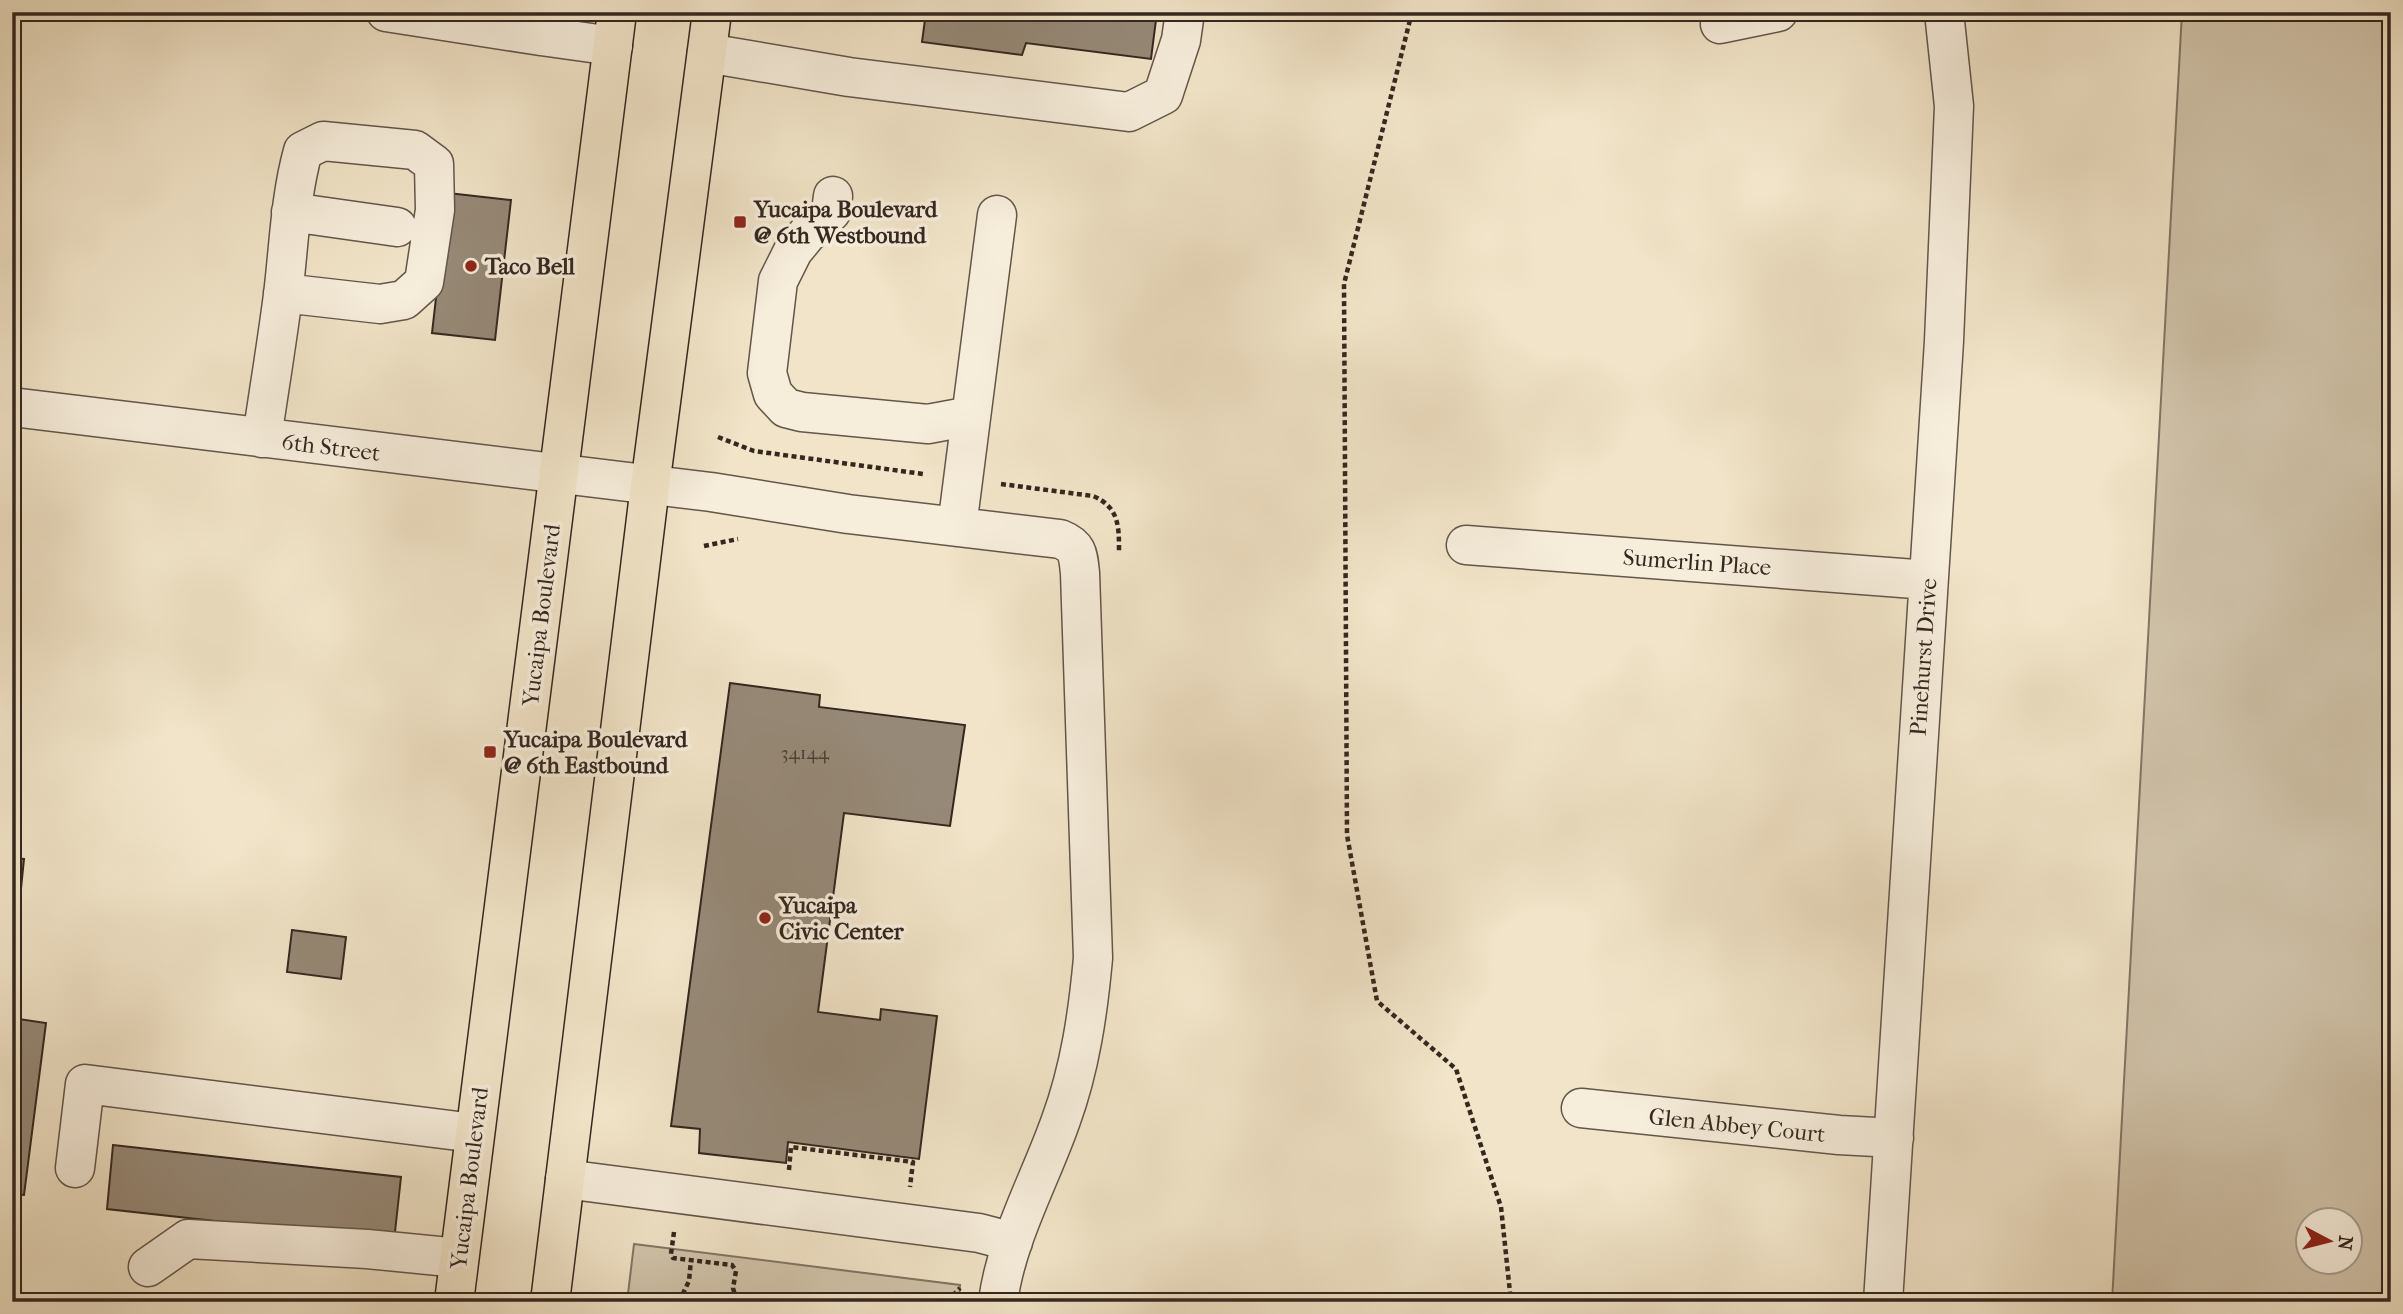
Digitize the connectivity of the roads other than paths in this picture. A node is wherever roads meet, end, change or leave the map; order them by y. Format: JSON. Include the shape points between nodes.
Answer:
{"nodes":[{"id":1,"x":386,"y":12,"type":"edge"},
{"id":2,"x":712,"y":12,"type":"edge"},
{"id":3,"x":1185,"y":12,"type":"edge"},
{"id":4,"x":1778,"y":12,"type":"edge"},
{"id":5,"x":1944,"y":12,"type":"edge"},
{"id":6,"x":542,"y":24,"type":"edge"},
{"id":7,"x":1720,"y":24,"type":"dead end"},
{"id":8,"x":615,"y":29,"type":"edge"},
{"id":9,"x":707,"y":53,"type":"junction"},
{"id":10,"x":833,"y":197,"type":"dead end"},
{"id":11,"x":291,"y":212,"type":"junction"},
{"id":12,"x":997,"y":215,"type":"dead end"},
{"id":13,"x":397,"y":227,"type":"dead end"},
{"id":14,"x":283,"y":293,"type":"junction"},
{"id":15,"x":12,"y":407,"type":"edge"},
{"id":16,"x":971,"y":416,"type":"junction"},
{"id":17,"x":262,"y":438,"type":"junction"},
{"id":18,"x":559,"y":475,"type":"junction"},
{"id":19,"x":650,"y":486,"type":"junction"},
{"id":20,"x":957,"y":527,"type":"junction"},
{"id":21,"x":1466,"y":545,"type":"dead end"},
{"id":22,"x":1928,"y":580,"type":"junction"},
{"id":23,"x":1581,"y":1108,"type":"dead end"},
{"id":24,"x":474,"y":1133,"type":"junction"},
{"id":25,"x":1894,"y":1138,"type":"junction"},
{"id":26,"x":75,"y":1168,"type":"dead end"},
{"id":27,"x":565,"y":1178,"type":"junction"},
{"id":28,"x":1013,"y":1242,"type":"junction"},
{"id":29,"x":459,"y":1258,"type":"junction"},
{"id":30,"x":148,"y":1267,"type":"dead end"},
{"id":31,"x":454,"y":1302,"type":"edge"},
{"id":32,"x":550,"y":1302,"type":"edge"},
{"id":33,"x":998,"y":1302,"type":"edge"},
{"id":34,"x":1883,"y":1302,"type":"edge"}],
"edges":[{"from":1,"to":6,"type":"street"},
{"from":2,"to":9,"type":"main road"},
{"from":3,"to":9,"type":"street","via":[[1163,95],[1129,112]]},
{"from":4,"to":7,"type":"street"},
{"from":5,"to":22,"type":"street","name":"Pinehurst Drive","via":[[1954,106]]},
{"from":6,"to":8,"type":"street"},
{"from":8,"to":18,"type":"main road","name":"Yucaipa Boulevard"},
{"from":9,"to":19,"type":"main road"},
{"from":10,"to":16,"type":"street","via":[[831,212],[793,251],[778,281],[767,373],[773,394],[786,408],[803,412],[928,424]]},
{"from":11,"to":13,"type":"street"},
{"from":11,"to":14,"type":"street"},
{"from":11,"to":14,"type":"street","via":[[303,151],[323,141],[415,150],[434,164],[435,210],[424,282],[404,300],[380,304]]},
{"from":12,"to":16,"type":"street"},
{"from":14,"to":17,"type":"street"},
{"from":15,"to":17,"type":"street","name":"6th Street"},
{"from":16,"to":20,"type":"street"},
{"from":17,"to":18,"type":"street","name":"6th Street"},
{"from":18,"to":19,"type":"street","name":"6th Street"},
{"from":18,"to":24,"type":"main road","name":"Yucaipa Boulevard"},
{"from":19,"to":20,"type":"street","name":"6th Street"},
{"from":19,"to":27,"type":"main road"},
{"from":20,"to":28,"type":"street","name":"6th Street","via":[[1060,539],[1071,544],[1078,555],[1080,573],[1093,958],[1089,1008],[1062,1119]]},
{"from":21,"to":22,"type":"street","name":"Sumerlin Place"},
{"from":22,"to":25,"type":"street","name":"Pinehurst Drive"},
{"from":23,"to":25,"type":"street","name":"Glen Abbey Court"},
{"from":24,"to":26,"type":"street","via":[[85,1084]]},
{"from":24,"to":29,"type":"main road","name":"Yucaipa Boulevard"},
{"from":25,"to":34,"type":"street","name":"Pinehurst Drive"},
{"from":27,"to":28,"type":"street","via":[[979,1233]]},
{"from":27,"to":32,"type":"main road"},
{"from":28,"to":33,"type":"street","name":"6th Street"},
{"from":29,"to":30,"type":"street","via":[[188,1239]]},
{"from":29,"to":31,"type":"main road","name":"Yucaipa Boulevard"}]}
